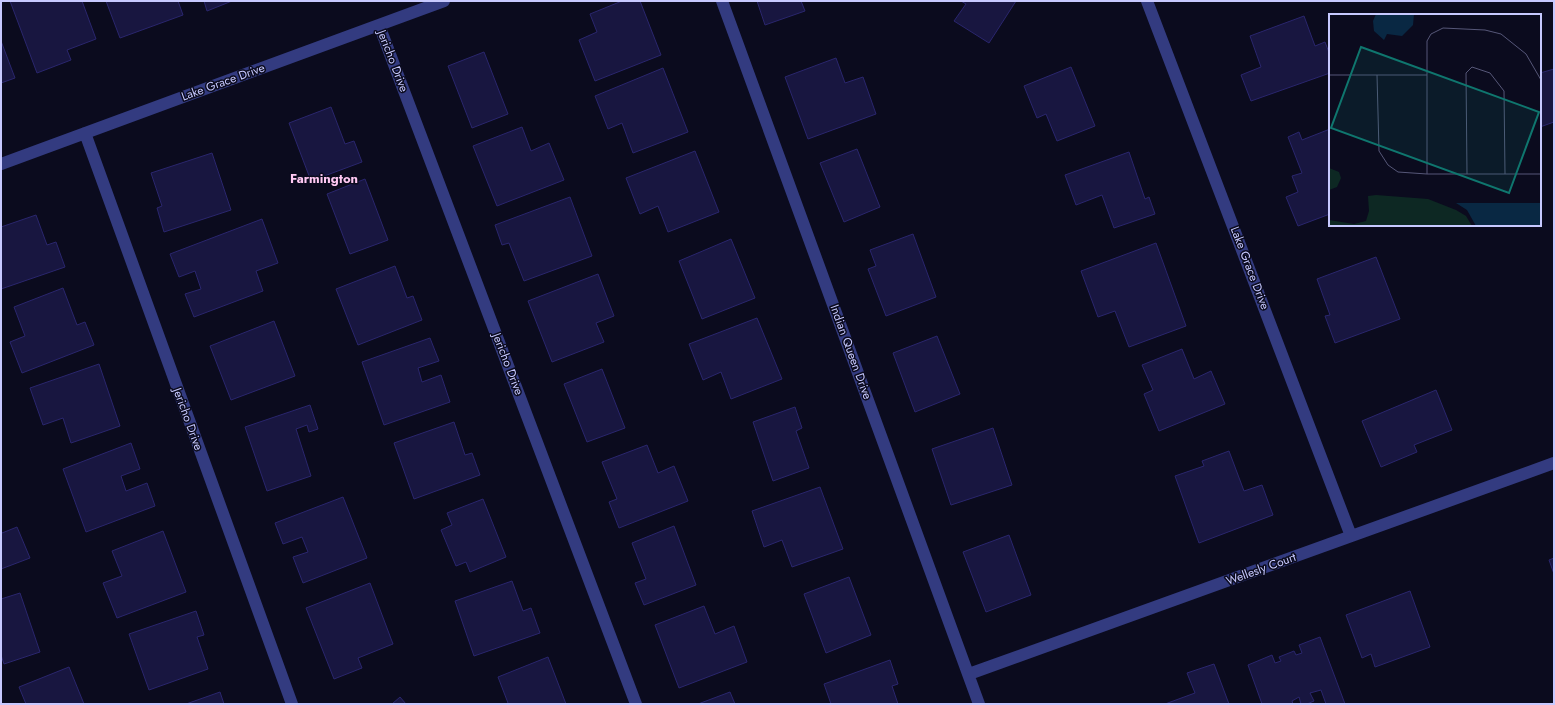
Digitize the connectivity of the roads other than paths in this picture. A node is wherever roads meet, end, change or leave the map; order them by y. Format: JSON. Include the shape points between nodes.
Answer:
{"nodes":[{"id":1,"x":444,"y":1,"type":"edge"},
{"id":2,"x":722,"y":1,"type":"edge"},
{"id":3,"x":1148,"y":1,"type":"edge"},
{"id":4,"x":379,"y":24,"type":"junction"},
{"id":5,"x":85,"y":133,"type":"junction"},
{"id":6,"x":1,"y":164,"type":"edge"},
{"id":7,"x":1554,"y":463,"type":"edge"},
{"id":8,"x":1351,"y":536,"type":"junction"},
{"id":9,"x":969,"y":674,"type":"junction"},
{"id":10,"x":292,"y":704,"type":"edge"},
{"id":11,"x":636,"y":704,"type":"edge"},
{"id":12,"x":980,"y":704,"type":"edge"}],
"edges":[{"from":1,"to":4,"type":"street","name":"Lake Grace Drive"},
{"from":2,"to":9,"type":"street","name":"Indian Queen Drive"},
{"from":3,"to":8,"type":"street","name":"Lake Grace Drive"},
{"from":4,"to":5,"type":"street","name":"Lake Grace Drive"},
{"from":4,"to":11,"type":"street","name":"Jericho Drive"},
{"from":5,"to":6,"type":"street","name":"Lake Grace Drive"},
{"from":5,"to":10,"type":"street","name":"Jericho Drive"},
{"from":7,"to":8,"type":"street","name":"Wellesly Court"},
{"from":8,"to":9,"type":"street","name":"Wellesly Court"},
{"from":9,"to":12,"type":"street","name":"Indian Queen Drive"}]}
